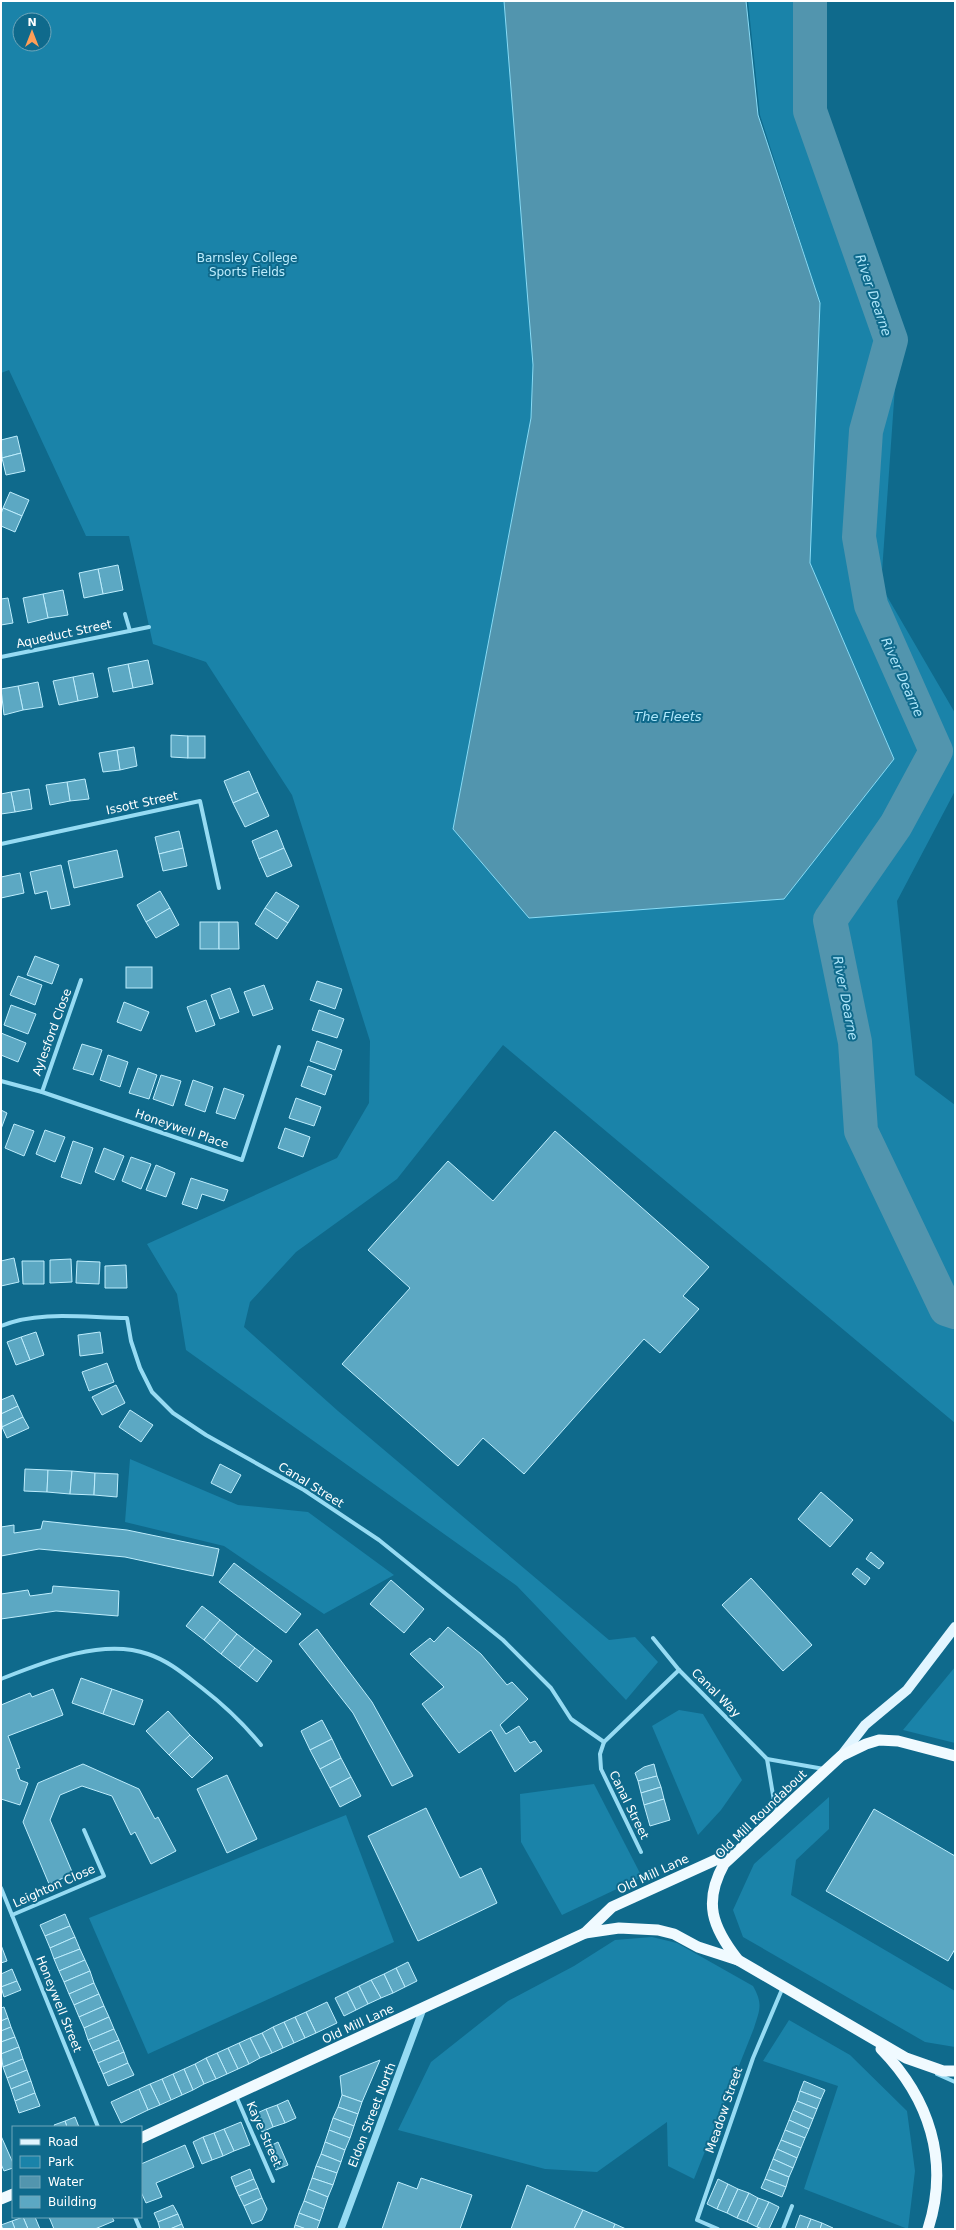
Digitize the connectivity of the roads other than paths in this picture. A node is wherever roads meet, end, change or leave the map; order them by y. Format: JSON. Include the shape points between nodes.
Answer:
{"nodes":[{"id":1,"x":126,"y":614,"type":"dead end"},
{"id":2,"x":149,"y":627,"type":"dead end"},
{"id":3,"x":130,"y":631,"type":"junction"},
{"id":4,"x":1,"y":657,"type":"edge"},
{"id":5,"x":1,"y":844,"type":"edge"},
{"id":6,"x":219,"y":888,"type":"dead end"},
{"id":7,"x":81,"y":980,"type":"dead end"},
{"id":8,"x":279,"y":1047,"type":"dead end"},
{"id":9,"x":1,"y":1081,"type":"edge"},
{"id":10,"x":42,"y":1092,"type":"junction"},
{"id":11,"x":1,"y":1326,"type":"edge"},
{"id":12,"x":955,"y":1627,"type":"edge"},
{"id":13,"x":653,"y":1638,"type":"dead end"},
{"id":14,"x":679,"y":1670,"type":"junction"},
{"id":15,"x":1,"y":1679,"type":"edge"},
{"id":16,"x":604,"y":1742,"type":"junction"},
{"id":17,"x":261,"y":1745,"type":"dead end"},
{"id":18,"x":841,"y":1756,"type":"junction"},
{"id":19,"x":955,"y":1756,"type":"edge"},
{"id":20,"x":767,"y":1759,"type":"junction"},
{"id":21,"x":826,"y":1770,"type":"junction"},
{"id":22,"x":777,"y":1815,"type":"junction"},
{"id":23,"x":84,"y":1830,"type":"dead end"},
{"id":24,"x":739,"y":1850,"type":"junction"},
{"id":25,"x":641,"y":1852,"type":"dead end"},
{"id":26,"x":1,"y":1888,"type":"edge"},
{"id":27,"x":12,"y":1915,"type":"junction"},
{"id":28,"x":585,"y":1932,"type":"junction"},
{"id":29,"x":738,"y":1960,"type":"junction"},
{"id":30,"x":783,"y":1987,"type":"junction"},
{"id":31,"x":423,"y":2008,"type":"junction"},
{"id":32,"x":872,"y":2040,"type":"junction"},
{"id":33,"x":906,"y":2058,"type":"junction"},
{"id":34,"x":955,"y":2072,"type":"edge"},
{"id":35,"x":955,"y":2082,"type":"edge"},
{"id":36,"x":236,"y":2095,"type":"junction"},
{"id":37,"x":98,"y":2126,"type":"edge"},
{"id":38,"x":142,"y":2138,"type":"edge"},
{"id":39,"x":273,"y":2181,"type":"dead end"},
{"id":40,"x":12,"y":2194,"type":"edge"},
{"id":41,"x":1,"y":2199,"type":"edge"},
{"id":42,"x":792,"y":2206,"type":"dead end"},
{"id":43,"x":135,"y":2218,"type":"edge"},
{"id":44,"x":140,"y":2229,"type":"edge"},
{"id":45,"x":341,"y":2229,"type":"edge"},
{"id":46,"x":718,"y":2229,"type":"edge"},
{"id":47,"x":783,"y":2229,"type":"edge"},
{"id":48,"x":928,"y":2229,"type":"edge"}],
"edges":[{"from":1,"to":3,"type":"street","name":"Aqueduct Street"},
{"from":2,"to":3,"type":"street","name":"Aqueduct Street"},
{"from":3,"to":4,"type":"street","name":"Aqueduct Street"},
{"from":5,"to":6,"type":"street","name":"Issott Street","via":[[200,801]]},
{"from":7,"to":10,"type":"street","name":"Aylesford Close"},
{"from":8,"to":10,"type":"street","name":"Honeywell Place","via":[[242,1160]]},
{"from":9,"to":10,"type":"street","name":"Honeywell Place"},
{"from":11,"to":16,"type":"street","name":"Canal Street","via":[[12,1321],[46,1317],[127,1318],[131,1341],[143,1374],[152,1392],[173,1413],[206,1435],[304,1490],[378,1540],[503,1640],[551,1688],[571,1719]]},
{"from":12,"to":18,"type":"main road","via":[[907,1690],[865,1725]]},
{"from":13,"to":14,"type":"street","name":"Canal Way"},
{"from":14,"to":16,"type":"street"},
{"from":14,"to":20,"type":"street","name":"Canal Way"},
{"from":15,"to":17,"type":"street","via":[[36,1665],[84,1651],[116,1649],[147,1654],[182,1672],[224,1705]]},
{"from":16,"to":25,"type":"street","name":"Canal Street","via":[[600,1754],[601,1769]]},
{"from":18,"to":19,"type":"highway","name":"Old Mill Roundabout","via":[[866,1744],[888,1740]]},
{"from":18,"to":21,"type":"highway","name":"Old Mill Roundabout"},
{"from":20,"to":21,"type":"street"},
{"from":20,"to":22,"type":"street"},
{"from":21,"to":22,"type":"highway","name":"Old Mill Roundabout"},
{"from":22,"to":24,"type":"highway","name":"Old Mill Roundabout"},
{"from":23,"to":27,"type":"street","name":"Leighton Close","via":[[104,1876]]},
{"from":24,"to":28,"type":"highway","name":"Old Mill Lane","via":[[612,1907]]},
{"from":24,"to":29,"type":"highway","name":"Old Mill Roundabout","via":[[724,1864],[717,1877],[712,1901],[716,1928]]},
{"from":26,"to":27,"type":"street","name":"Honeywell Street"},
{"from":27,"to":37,"type":"street","name":"Honeywell Street"},
{"from":28,"to":29,"type":"highway","name":"Old Mill Lane","via":[[619,1928],[658,1930]]},
{"from":28,"to":31,"type":"highway","name":"Old Mill Lane"},
{"from":29,"to":30,"type":"highway","name":"Old Mill Roundabout"},
{"from":30,"to":32,"type":"highway","name":"Old Mill Roundabout"},
{"from":30,"to":46,"type":"street","name":"Meadow Street","via":[[753,2058],[697,2220]]},
{"from":31,"to":36,"type":"highway","name":"Old Mill Lane"},
{"from":31,"to":45,"type":"street","name":"Eldon Street North"},
{"from":32,"to":33,"type":"highway","name":"Old Mill Roundabout"},
{"from":32,"to":48,"type":"highway","via":[[899,2067],[923,2109],[932,2134],[937,2175],[936,2194]]},
{"from":33,"to":34,"type":"highway","name":"Old Mill Roundabout","via":[[943,2071]]},
{"from":33,"to":35,"type":"street","name":"Old Mill Roundabout"},
{"from":36,"to":38,"type":"highway","name":"Old Mill Lane"},
{"from":36,"to":39,"type":"street","name":"Kaye Street"},
{"from":40,"to":41,"type":"highway"},
{"from":42,"to":47,"type":"street"},
{"from":43,"to":44,"type":"street"}]}
